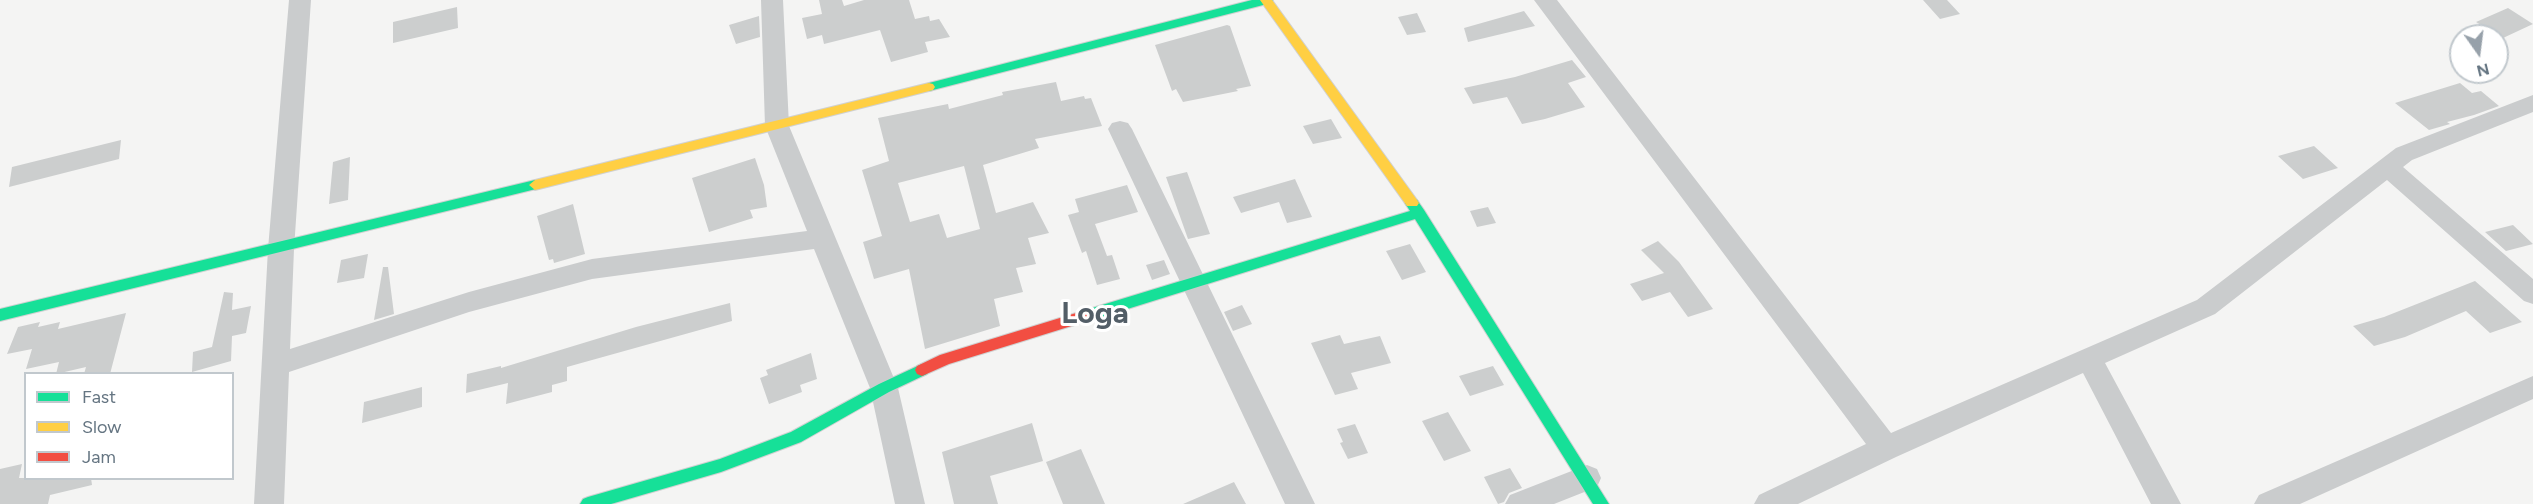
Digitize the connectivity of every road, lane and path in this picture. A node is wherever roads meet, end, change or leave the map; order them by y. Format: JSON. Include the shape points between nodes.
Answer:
{"nodes":[{"id":1,"x":300,"y":0,"type":"edge"},
{"id":2,"x":772,"y":0,"type":"edge"},
{"id":3,"x":1267,"y":0,"type":"edge"},
{"id":4,"x":1545,"y":0,"type":"edge"},
{"id":5,"x":2533,"y":103,"type":"edge"},
{"id":6,"x":777,"y":126,"type":"junction"},
{"id":7,"x":1120,"y":129,"type":"dead end"},
{"id":8,"x":2386,"y":167,"type":"junction"},
{"id":9,"x":1419,"y":213,"type":"junction"},
{"id":10,"x":823,"y":238,"type":"junction"},
{"id":11,"x":281,"y":249,"type":"junction"},
{"id":12,"x":1194,"y":284,"type":"junction"},
{"id":13,"x":2533,"y":294,"type":"edge"},
{"id":14,"x":0,"y":316,"type":"edge"},
{"id":15,"x":2088,"y":357,"type":"junction"},
{"id":16,"x":275,"y":365,"type":"junction"},
{"id":17,"x":2533,"y":387,"type":"edge"},
{"id":18,"x":884,"y":388,"type":"junction"},
{"id":19,"x":1886,"y":448,"type":"junction"},
{"id":20,"x":1587,"y":478,"type":"junction"},
{"id":21,"x":269,"y":504,"type":"edge"},
{"id":22,"x":588,"y":504,"type":"edge"},
{"id":23,"x":910,"y":504,"type":"edge"},
{"id":24,"x":1300,"y":504,"type":"edge"},
{"id":25,"x":1520,"y":504,"type":"edge"},
{"id":26,"x":1601,"y":504,"type":"edge"},
{"id":27,"x":1769,"y":504,"type":"edge"},
{"id":28,"x":2166,"y":504,"type":"edge"},
{"id":29,"x":2269,"y":504,"type":"edge"}],
"edges":[{"from":1,"to":11,"type":"street"},
{"from":2,"to":6,"type":"street"},
{"from":3,"to":6,"type":"street"},
{"from":3,"to":9,"type":"street"},
{"from":4,"to":19,"type":"street"},
{"from":5,"to":8,"type":"street","via":[[2403,154]]},
{"from":6,"to":10,"type":"street"},
{"from":6,"to":11,"type":"street"},
{"from":7,"to":12,"type":"street"},
{"from":8,"to":13,"type":"street"},
{"from":8,"to":15,"type":"street","via":[[2206,307]]},
{"from":9,"to":12,"type":"street"},
{"from":9,"to":20,"type":"street"},
{"from":10,"to":16,"type":"street","via":[[592,269],[469,302]]},
{"from":10,"to":18,"type":"street"},
{"from":11,"to":14,"type":"street"},
{"from":11,"to":16,"type":"street"},
{"from":12,"to":18,"type":"street","via":[[945,359]]},
{"from":12,"to":24,"type":"street"},
{"from":15,"to":19,"type":"street"},
{"from":15,"to":28,"type":"street"},
{"from":16,"to":21,"type":"street"},
{"from":17,"to":29,"type":"street"},
{"from":18,"to":22,"type":"street","via":[[796,437],[721,465]]},
{"from":18,"to":23,"type":"street"},
{"from":19,"to":27,"type":"street"},
{"from":20,"to":25,"type":"street"},
{"from":20,"to":26,"type":"street"}]}
